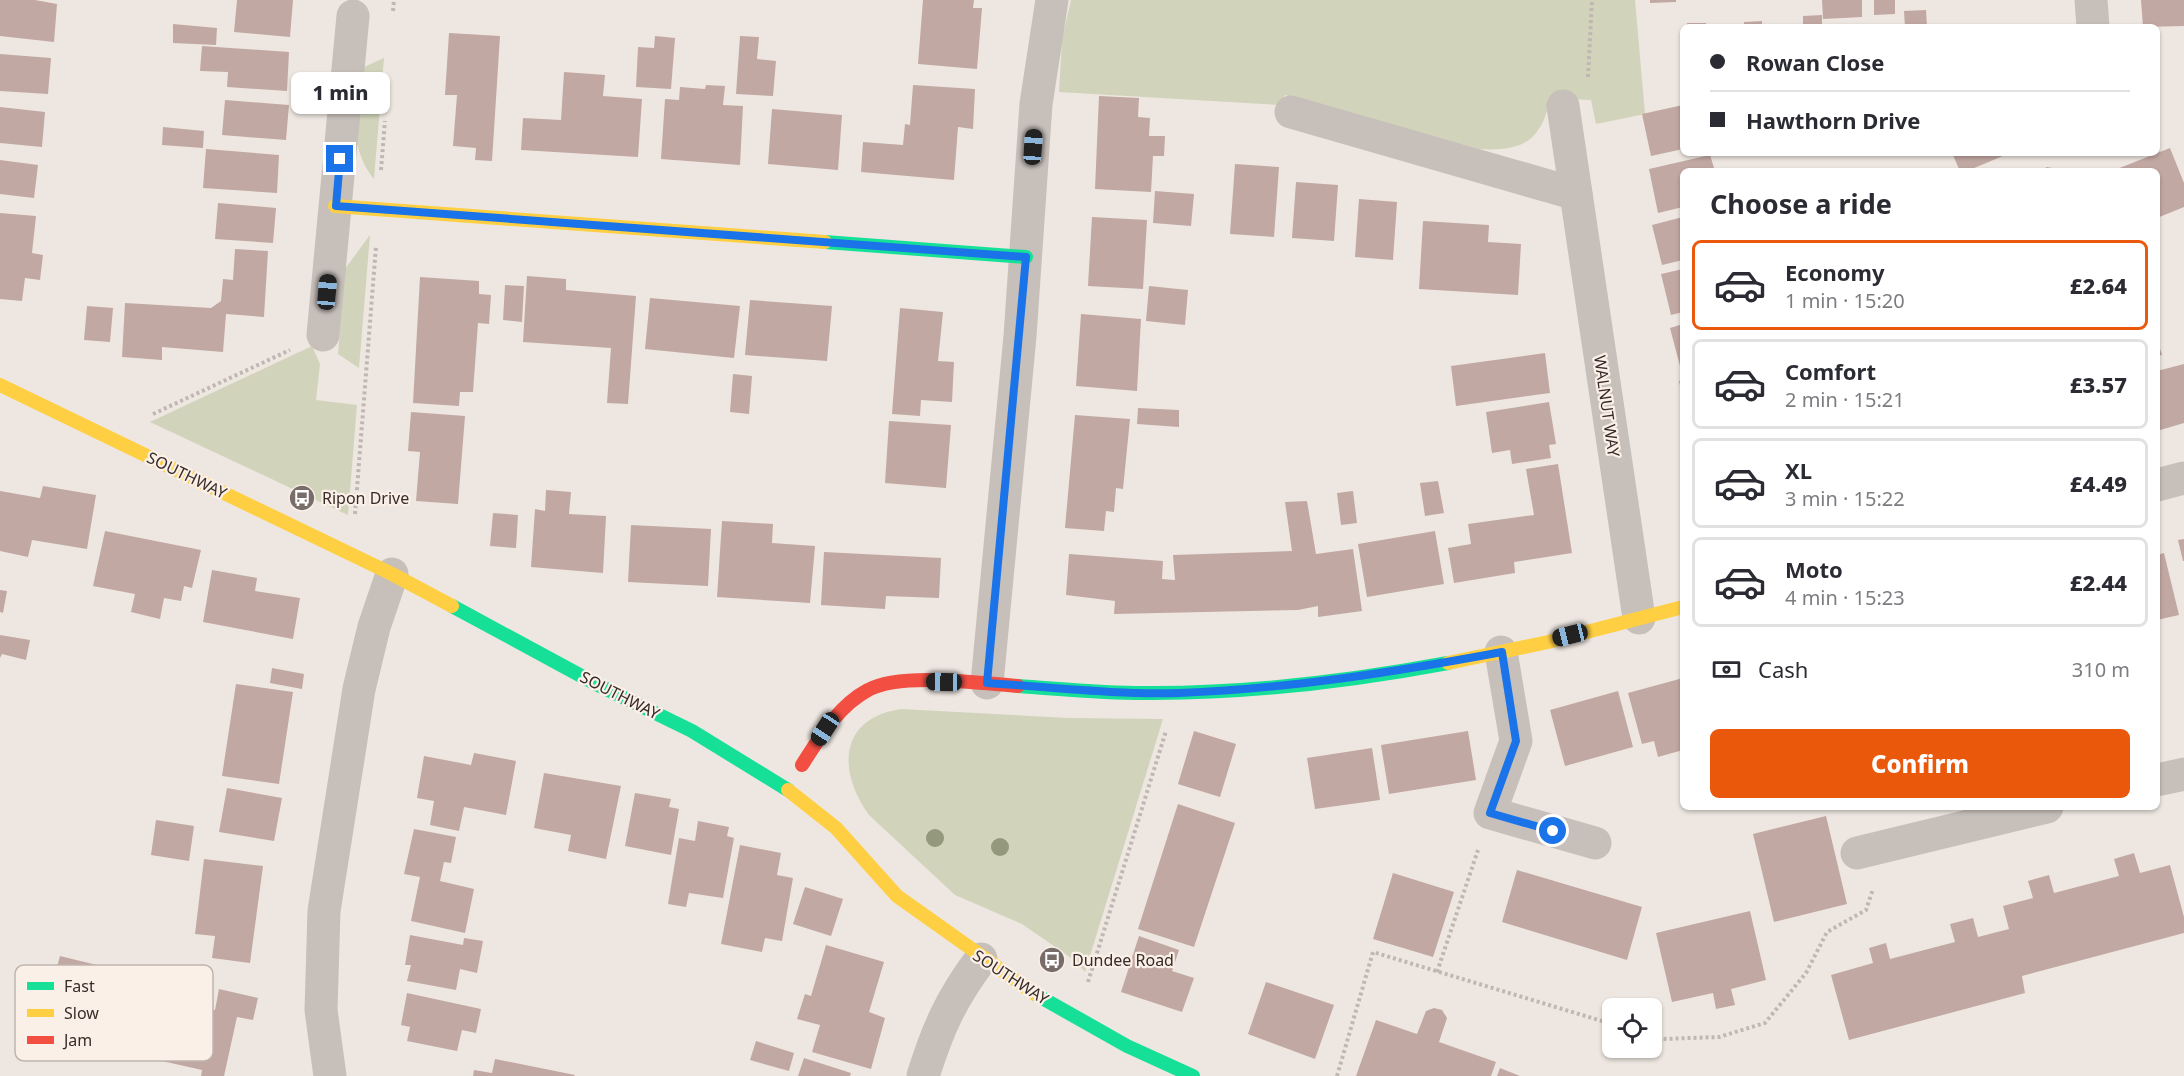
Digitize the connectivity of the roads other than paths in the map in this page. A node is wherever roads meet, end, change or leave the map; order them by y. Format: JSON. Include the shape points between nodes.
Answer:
{"nodes":[{"id":1,"x":1052,"y":0,"type":"edge"},
{"id":2,"x":2091,"y":0,"type":"edge"},
{"id":3,"x":353,"y":16,"type":"dead end"},
{"id":4,"x":2093,"y":24,"type":"edge"},
{"id":5,"x":1563,"y":106,"type":"road end"},
{"id":6,"x":1291,"y":112,"type":"dead end"},
{"id":7,"x":1576,"y":194,"type":"junction"},
{"id":8,"x":336,"y":206,"type":"junction"},
{"id":9,"x":1026,"y":257,"type":"junction"},
{"id":10,"x":323,"y":335,"type":"road end"},
{"id":11,"x":0,"y":385,"type":"edge"},
{"id":12,"x":2184,"y":478,"type":"edge"},
{"id":13,"x":2160,"y":484,"type":"edge"},
{"id":14,"x":392,"y":574,"type":"junction"},
{"id":15,"x":1680,"y":608,"type":"edge"},
{"id":16,"x":1639,"y":618,"type":"junction"},
{"id":17,"x":1502,"y":652,"type":"junction"},
{"id":18,"x":987,"y":683,"type":"junction"},
{"id":19,"x":802,"y":765,"type":"dead end"},
{"id":20,"x":2184,"y":774,"type":"edge"},
{"id":21,"x":2160,"y":779,"type":"edge"},
{"id":22,"x":2034,"y":810,"type":"edge"},
{"id":23,"x":1595,"y":843,"type":"dead end"},
{"id":24,"x":1872,"y":849,"type":"road end"},
{"id":25,"x":981,"y":959,"type":"junction"},
{"id":26,"x":330,"y":1076,"type":"edge"},
{"id":27,"x":923,"y":1076,"type":"edge"},
{"id":28,"x":1193,"y":1076,"type":"edge"}],
"edges":[{"from":1,"to":9,"type":"street","via":[[1036,104]]},
{"from":2,"to":4,"type":"street"},
{"from":3,"to":8,"type":"street"},
{"from":5,"to":7,"type":"street","name":"WALNUT WAY"},
{"from":6,"to":7,"type":"street"},
{"from":7,"to":16,"type":"street","name":"WALNUT WAY"},
{"from":8,"to":9,"type":"street"},
{"from":8,"to":10,"type":"street"},
{"from":9,"to":18,"type":"street"},
{"from":11,"to":14,"type":"street","name":"SOUTHWAY"},
{"from":12,"to":13,"type":"street"},
{"from":14,"to":25,"type":"street","name":"SOUTHWAY","via":[[598,686],[692,731],[782,786],[836,828],[897,896]]},
{"from":14,"to":26,"type":"street","via":[[358,689],[324,911],[321,1010]]},
{"from":15,"to":16,"type":"street"},
{"from":16,"to":17,"type":"street"},
{"from":17,"to":18,"type":"street","via":[[1321,681],[1178,693]]},
{"from":17,"to":23,"type":"street","via":[[1516,741],[1490,813]]},
{"from":18,"to":19,"type":"street","via":[[901,681],[866,690],[825,729]]},
{"from":20,"to":21,"type":"street"},
{"from":22,"to":24,"type":"street"},
{"from":25,"to":27,"type":"street","via":[[956,993]]},
{"from":25,"to":28,"type":"street","name":"SOUTHWAY","via":[[1127,1046]]}]}
